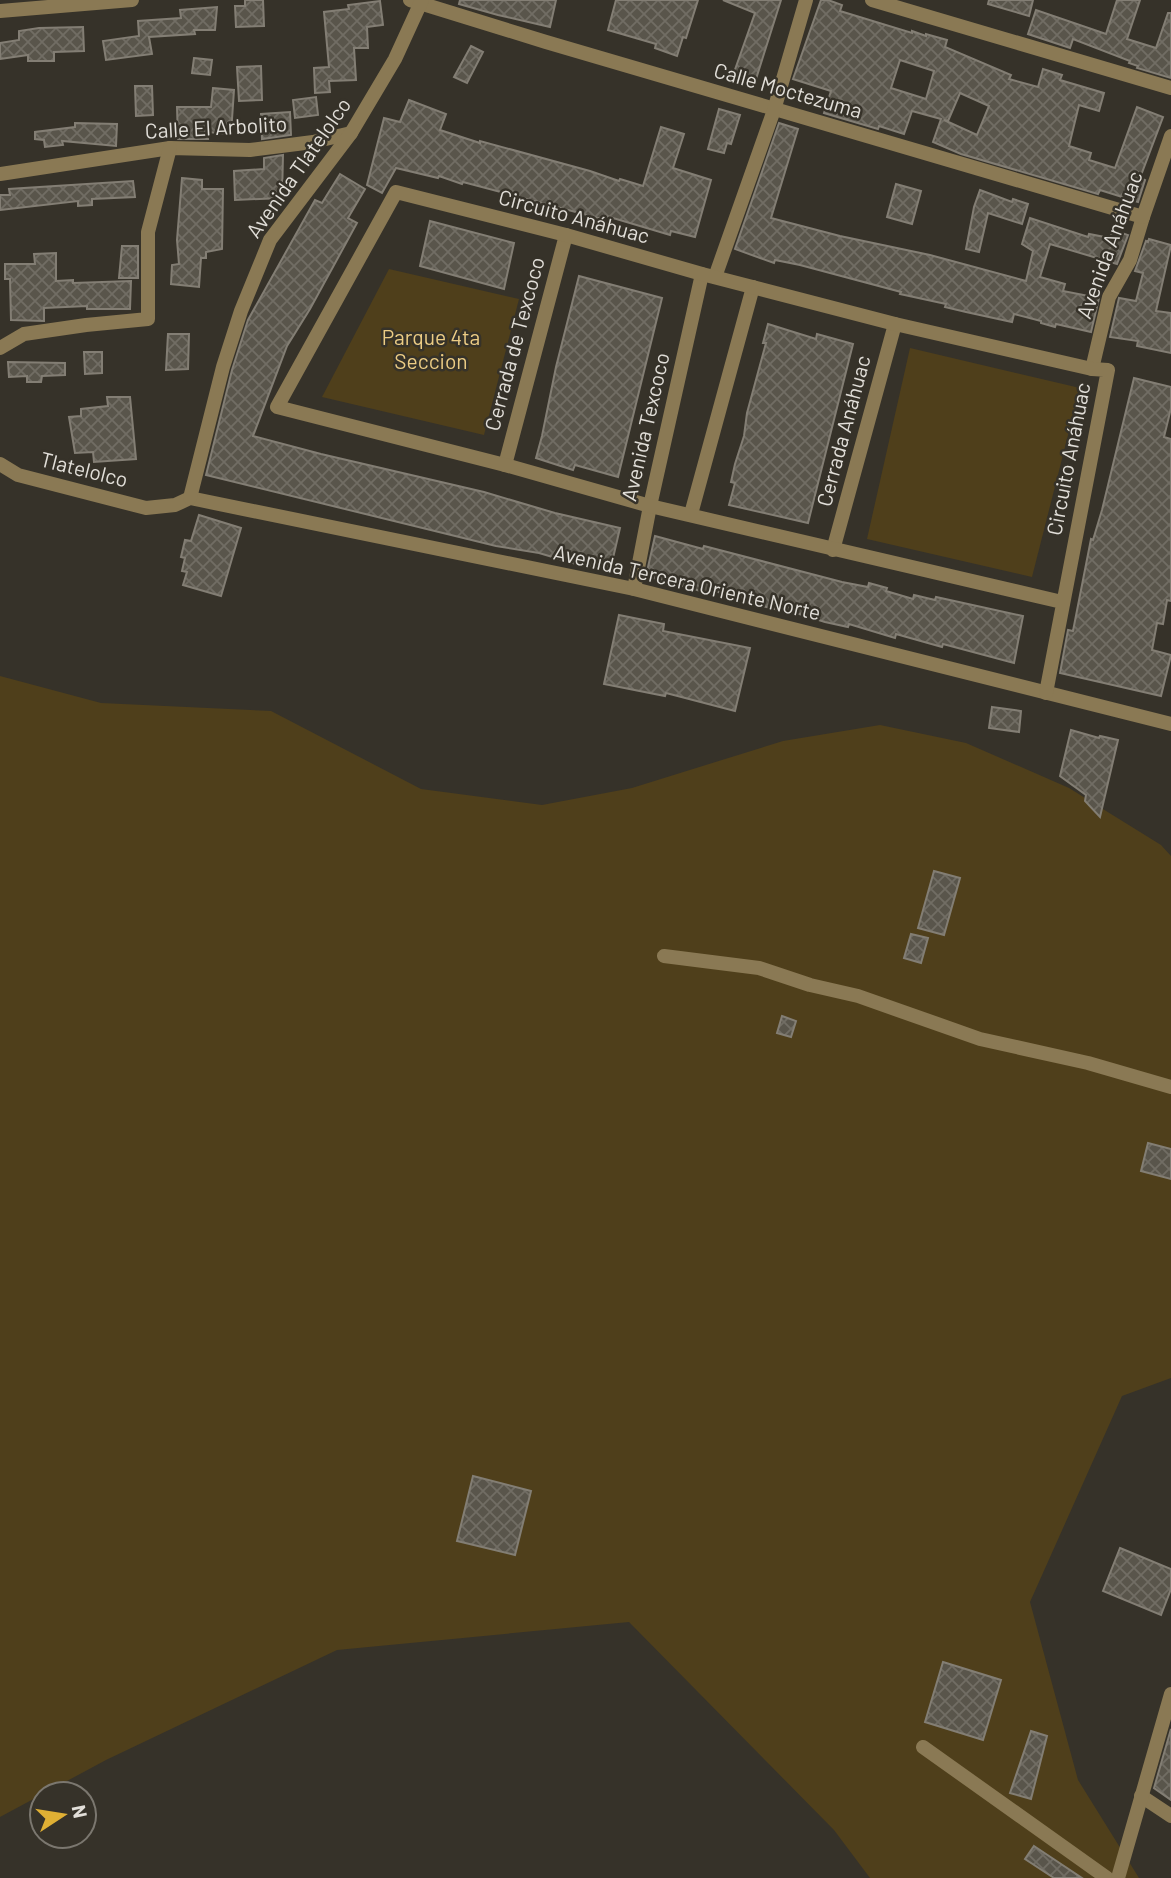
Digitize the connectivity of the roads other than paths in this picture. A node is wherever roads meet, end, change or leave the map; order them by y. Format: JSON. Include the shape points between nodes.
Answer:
{"nodes":[{"id":1,"x":132,"y":0,"type":"edge"},
{"id":2,"x":806,"y":0,"type":"edge"},
{"id":3,"x":872,"y":0,"type":"edge"},
{"id":4,"x":418,"y":1,"type":"edge"},
{"id":5,"x":0,"y":11,"type":"edge"},
{"id":6,"x":1171,"y":88,"type":"edge"},
{"id":7,"x":774,"y":110,"type":"junction"},
{"id":8,"x":351,"y":133,"type":"junction"},
{"id":9,"x":1171,"y":136,"type":"edge"},
{"id":10,"x":170,"y":148,"type":"junction"},
{"id":11,"x":0,"y":174,"type":"edge"},
{"id":12,"x":1143,"y":217,"type":"junction"},
{"id":13,"x":566,"y":235,"type":"junction"},
{"id":14,"x":708,"y":275,"type":"junction"},
{"id":15,"x":752,"y":286,"type":"junction"},
{"id":16,"x":895,"y":324,"type":"junction"},
{"id":17,"x":0,"y":348,"type":"edge"},
{"id":18,"x":1092,"y":369,"type":"junction"},
{"id":19,"x":0,"y":464,"type":"edge"},
{"id":20,"x":506,"y":465,"type":"junction"},
{"id":21,"x":190,"y":498,"type":"junction"},
{"id":22,"x":650,"y":506,"type":"junction"},
{"id":23,"x":691,"y":514,"type":"junction"},
{"id":24,"x":833,"y":550,"type":"junction"},
{"id":25,"x":634,"y":589,"type":"junction"},
{"id":26,"x":1062,"y":602,"type":"junction"},
{"id":27,"x":1046,"y":693,"type":"junction"},
{"id":28,"x":1171,"y":724,"type":"edge"},
{"id":29,"x":664,"y":956,"type":"dead end"},
{"id":30,"x":1171,"y":1087,"type":"edge"},
{"id":31,"x":1171,"y":1694,"type":"edge"},
{"id":32,"x":923,"y":1747,"type":"dead end"},
{"id":33,"x":1141,"y":1796,"type":"junction"},
{"id":34,"x":1171,"y":1816,"type":"edge"},
{"id":35,"x":1107,"y":1878,"type":"edge"},
{"id":36,"x":1118,"y":1878,"type":"edge"}],
"edges":[{"from":1,"to":5,"type":"street"},
{"from":2,"to":7,"type":"street","name":"Avenida Texcoco"},
{"from":3,"to":6,"type":"street"},
{"from":4,"to":7,"type":"street","name":"Calle Moctezuma"},
{"from":4,"to":8,"type":"street","name":"Avenida Tlatelolco","via":[[395,59]]},
{"from":7,"to":12,"type":"street","name":"Calle Moctezuma"},
{"from":7,"to":14,"type":"street","name":"Avenida Texcoco"},
{"from":8,"to":10,"type":"street","name":"Calle El Arbolito","via":[[250,150]]},
{"from":8,"to":21,"type":"street","name":"Avenida Tlatelolco","via":[[270,240],[227,355]]},
{"from":9,"to":12,"type":"street","name":"Avenida Anáhuac"},
{"from":10,"to":11,"type":"street","name":"Calle El Arbolito"},
{"from":10,"to":17,"type":"street","via":[[148,232],[149,320],[24,334]]},
{"from":12,"to":18,"type":"street","name":"Avenida Anáhuac","via":[[1130,260],[1109,297]]},
{"from":13,"to":14,"type":"street","name":"Circuito Anáhuac"},
{"from":13,"to":20,"type":"street","name":"Cerrada de Texcoco"},
{"from":13,"to":20,"type":"street","name":"Circuito Anáhuac","via":[[396,192],[277,407]]},
{"from":14,"to":15,"type":"street","name":"Circuito Anáhuac"},
{"from":14,"to":22,"type":"street","name":"Avenida Texcoco"},
{"from":15,"to":16,"type":"street","name":"Circuito Anáhuac"},
{"from":15,"to":23,"type":"street"},
{"from":16,"to":18,"type":"street","name":"Circuito Anáhuac"},
{"from":16,"to":24,"type":"street","name":"Cerrada Anáhuac"},
{"from":18,"to":26,"type":"street","name":"Circuito Anáhuac","via":[[1108,370]]},
{"from":19,"to":21,"type":"street","name":"Tlatelolco","via":[[18,475],[146,508],[175,505]]},
{"from":20,"to":22,"type":"street","name":"Circuito Anáhuac"},
{"from":21,"to":25,"type":"street","name":"Avenida Tercera Oriente Norte"},
{"from":22,"to":23,"type":"street","name":"Circuito Anáhuac"},
{"from":22,"to":25,"type":"street","name":"Avenida Texcoco"},
{"from":23,"to":24,"type":"street","name":"Circuito Anáhuac"},
{"from":24,"to":26,"type":"street","name":"Circuito Anáhuac"},
{"from":25,"to":27,"type":"street","name":"Avenida Tercera Oriente Norte"},
{"from":26,"to":27,"type":"street"},
{"from":27,"to":28,"type":"street","name":"Avenida Tercera Oriente Norte"},
{"from":29,"to":30,"type":"street","via":[[759,968],[858,996],[980,1039]]},
{"from":31,"to":33,"type":"street"},
{"from":32,"to":35,"type":"street"},
{"from":33,"to":34,"type":"street"},
{"from":33,"to":36,"type":"street"}]}
